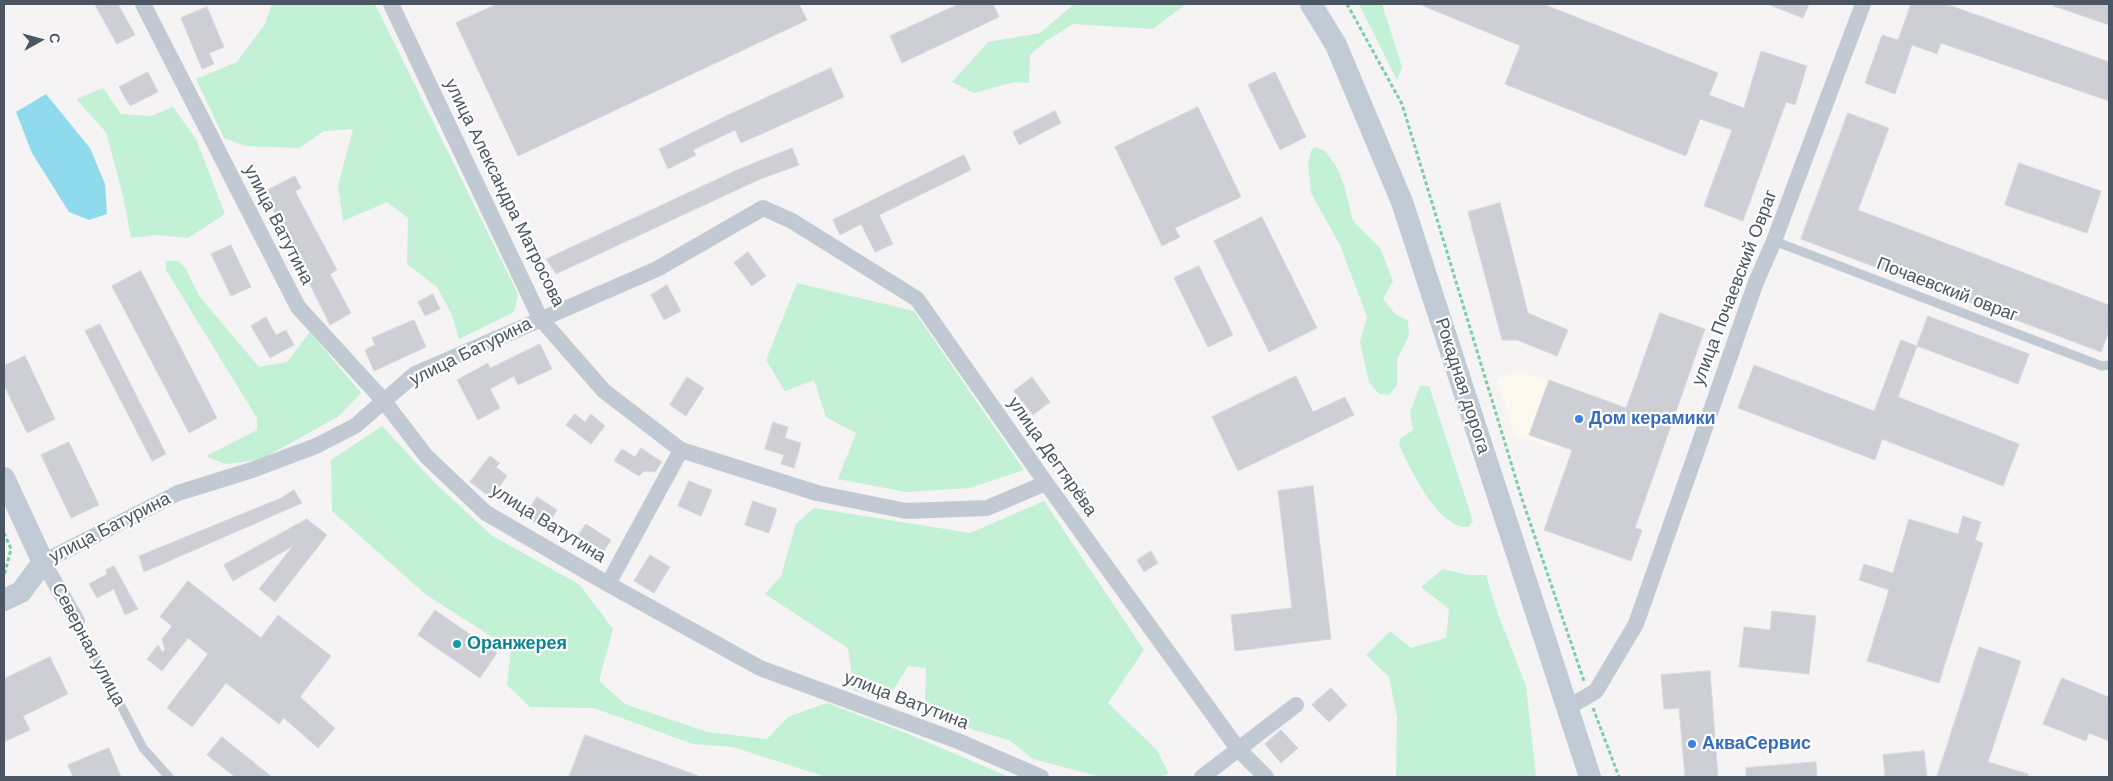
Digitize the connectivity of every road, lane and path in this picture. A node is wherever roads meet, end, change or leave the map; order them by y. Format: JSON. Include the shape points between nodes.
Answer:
{"nodes":[{"id":1,"x":143,"y":4,"type":"edge"},
{"id":2,"x":391,"y":4,"type":"edge"},
{"id":3,"x":1311,"y":4,"type":"edge"},
{"id":4,"x":1347,"y":4,"type":"edge"},
{"id":5,"x":1863,"y":4,"type":"edge"},
{"id":6,"x":763,"y":208,"type":"joint"},
{"id":7,"x":1774,"y":241,"type":"junction"},
{"id":8,"x":540,"y":318,"type":"junction"},
{"id":9,"x":2109,"y":365,"type":"edge"},
{"id":10,"x":383,"y":400,"type":"junction"},
{"id":11,"x":681,"y":450,"type":"junction"},
{"id":12,"x":4,"y":478,"type":"edge"},
{"id":13,"x":1046,"y":483,"type":"junction"},
{"id":14,"x":4,"y":533,"type":"edge"},
{"id":15,"x":43,"y":562,"type":"junction"},
{"id":16,"x":4,"y":576,"type":"edge"},
{"id":17,"x":608,"y":584,"type":"junction"},
{"id":18,"x":4,"y":600,"type":"edge"},
{"id":19,"x":76,"y":621,"type":"joint"},
{"id":20,"x":1588,"y":695,"type":"junction"},
{"id":21,"x":1296,"y":705,"type":"dead end"},
{"id":22,"x":1567,"y":708,"type":"junction"},
{"id":23,"x":1238,"y":749,"type":"junction"},
{"id":24,"x":169,"y":777,"type":"edge"},
{"id":25,"x":1041,"y":777,"type":"edge"},
{"id":26,"x":1202,"y":777,"type":"edge"},
{"id":27,"x":1266,"y":777,"type":"edge"},
{"id":28,"x":1590,"y":777,"type":"edge"},
{"id":29,"x":1619,"y":777,"type":"edge"}],
"edges":[{"from":1,"to":10,"type":"street","name":"улица Ватутина","via":[[298,307]]},
{"from":2,"to":8,"type":"street","name":"улица Александра Матросова"},
{"from":3,"to":22,"type":"main road","name":"Рокадная дорога","via":[[1336,45],[1402,202]]},
{"from":4,"to":20,"type":"path","via":[[1402,104],[1522,499]]},
{"from":5,"to":7,"type":"street","name":"улица Почаевский Овраг"},
{"from":6,"to":8,"type":"street","name":"улица Батурина","via":[[657,269]]},
{"from":6,"to":13,"type":"street","name":"улица Дегтярёва","via":[[792,221],[917,299]]},
{"from":7,"to":9,"type":"lane","name":"Почаевский овраг","via":[[2102,366]]},
{"from":7,"to":20,"type":"street","name":"улица Почаевский Овраг","via":[[1756,282],[1636,624],[1596,691]]},
{"from":8,"to":10,"type":"street","name":"улица Батурина","via":[[415,374]]},
{"from":8,"to":11,"type":"street","name":"улица Александра Матросова","via":[[604,391]]},
{"from":10,"to":15,"type":"street","name":"улица Батурина","via":[[355,426],[316,446],[178,493]]},
{"from":10,"to":17,"type":"street","name":"улица Ватутина","via":[[426,456],[486,512]]},
{"from":11,"to":13,"type":"street","name":"улица Александра Матросова","via":[[816,493],[906,511],[988,508]]},
{"from":11,"to":17,"type":"street"},
{"from":12,"to":15,"type":"main road","name":"Северная улица"},
{"from":13,"to":23,"type":"street","name":"улица Дегтярёва"},
{"from":14,"to":16,"type":"path","via":[[11,549]]},
{"from":15,"to":18,"type":"main road","name":"улица Батурина","via":[[21,592]]},
{"from":15,"to":19,"type":"street","name":"Северная улица"},
{"from":17,"to":25,"type":"street","name":"улица Ватутина","via":[[760,668],[958,741]]},
{"from":19,"to":24,"type":"lane","name":"Северная улица","via":[[143,748]]},
{"from":20,"to":22,"type":"street","name":"улица Почаевский Овраг"},
{"from":20,"to":29,"type":"path"},
{"from":21,"to":23,"type":"street"},
{"from":22,"to":28,"type":"main road","name":"Рокадная дорога"},
{"from":23,"to":26,"type":"street"},
{"from":23,"to":27,"type":"street","name":"улица Дегтярёва"}]}
